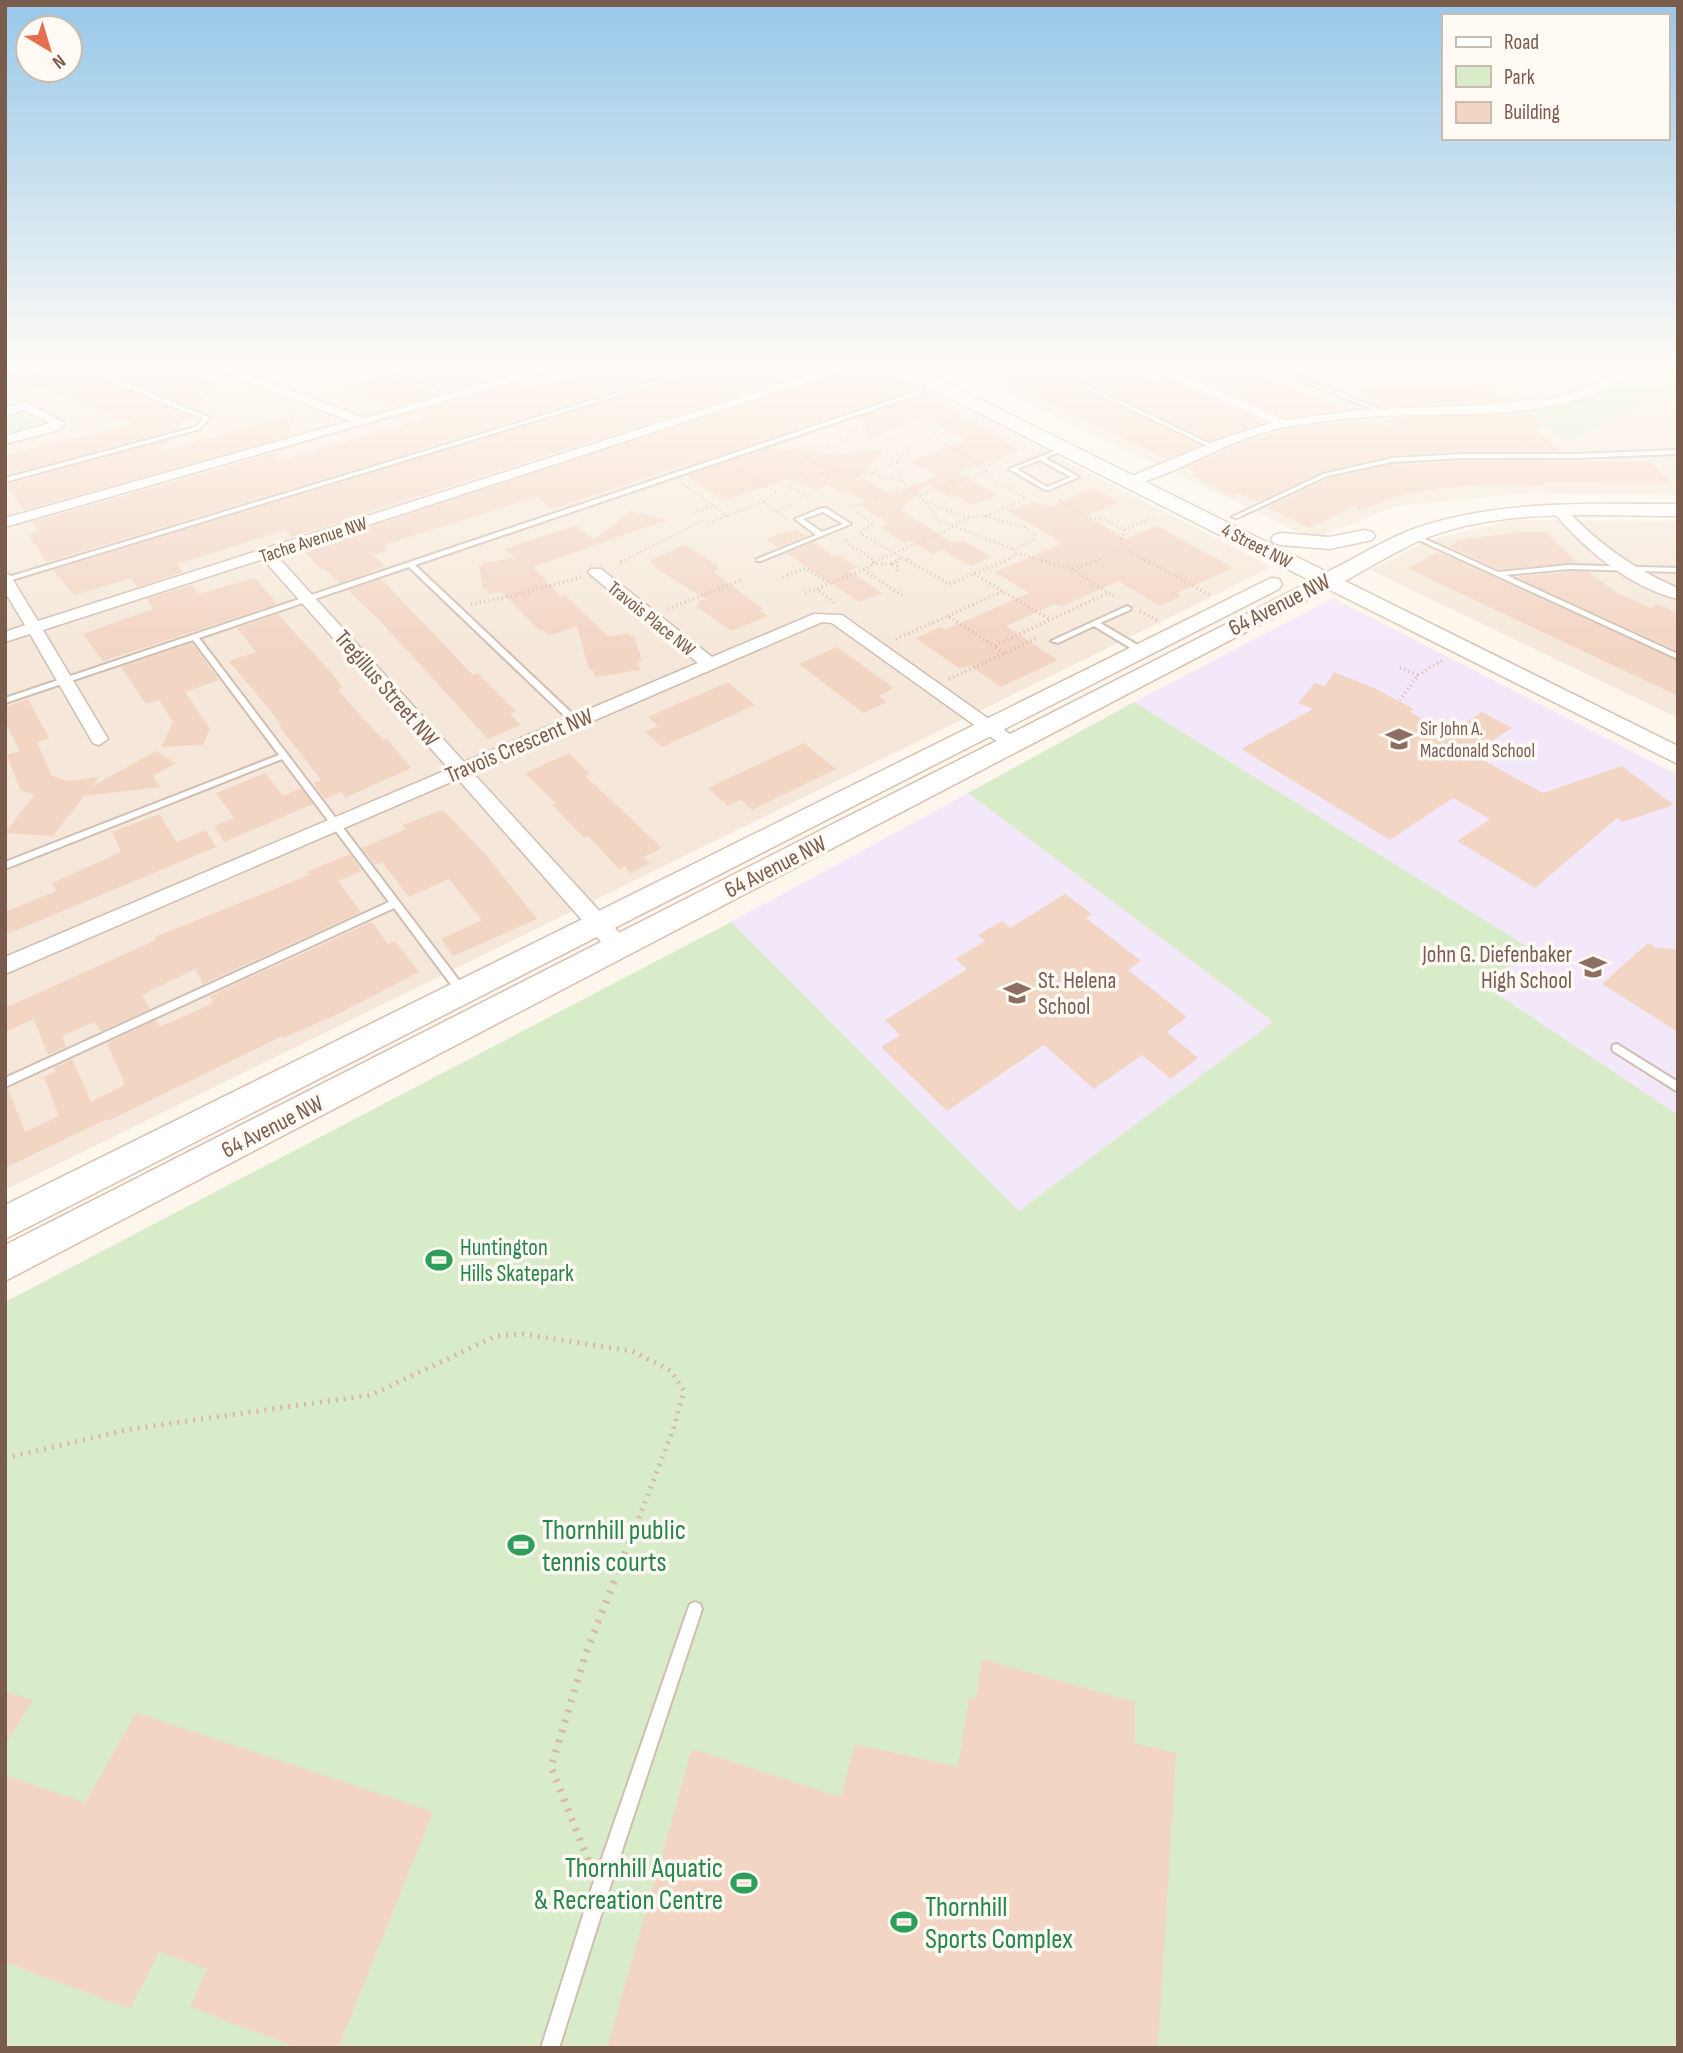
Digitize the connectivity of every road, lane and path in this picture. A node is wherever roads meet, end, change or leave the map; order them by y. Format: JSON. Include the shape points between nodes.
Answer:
{"nodes":[{"id":1,"x":84,"y":459,"type":"edge"},
{"id":2,"x":233,"y":459,"type":"edge"},
{"id":3,"x":405,"y":459,"type":"edge"},
{"id":4,"x":563,"y":459,"type":"edge"},
{"id":5,"x":724,"y":459,"type":"edge"},
{"id":6,"x":812,"y":459,"type":"edge"},
{"id":7,"x":971,"y":459,"type":"edge"},
{"id":8,"x":1003,"y":459,"type":"edge"},
{"id":9,"x":1038,"y":459,"type":"edge"},
{"id":10,"x":1042,"y":459,"type":"edge"},
{"id":11,"x":1091,"y":459,"type":"edge"},
{"id":12,"x":1105,"y":459,"type":"edge"},
{"id":13,"x":1186,"y":459,"type":"edge"},
{"id":14,"x":1413,"y":459,"type":"edge"},
{"id":15,"x":746,"y":461,"type":"dead end"},
{"id":16,"x":897,"y":461,"type":"joint"},
{"id":17,"x":984,"y":466,"type":"junction"},
{"id":18,"x":871,"y":473,"type":"junction"},
{"id":19,"x":1141,"y":478,"type":"junction"},
{"id":20,"x":5,"y":480,"type":"edge"},
{"id":21,"x":695,"y":480,"type":"dead end"},
{"id":22,"x":902,"y":482,"type":"junction"},
{"id":23,"x":907,"y":486,"type":"junction"},
{"id":24,"x":920,"y":495,"type":"junction"},
{"id":25,"x":1070,"y":495,"type":"dead end"},
{"id":26,"x":1027,"y":499,"type":"dead end"},
{"id":27,"x":763,"y":502,"type":"junction"},
{"id":28,"x":714,"y":506,"type":"junction"},
{"id":29,"x":850,"y":508,"type":"dead end"},
{"id":30,"x":1559,"y":510,"type":"junction"},
{"id":31,"x":1678,"y":510,"type":"edge"},
{"id":32,"x":776,"y":511,"type":"dead end"},
{"id":33,"x":1167,"y":511,"type":"dead end"},
{"id":34,"x":694,"y":513,"type":"dead end"},
{"id":35,"x":728,"y":516,"type":"junction"},
{"id":36,"x":986,"y":516,"type":"junction"},
{"id":37,"x":968,"y":517,"type":"junction"},
{"id":38,"x":1235,"y":517,"type":"junction"},
{"id":39,"x":703,"y":520,"type":"dead end"},
{"id":40,"x":5,"y":523,"type":"edge"},
{"id":41,"x":708,"y":523,"type":"dead end"},
{"id":42,"x":953,"y":527,"type":"junction"},
{"id":43,"x":1124,"y":530,"type":"junction"},
{"id":44,"x":860,"y":534,"type":"dead end"},
{"id":45,"x":821,"y":535,"type":"junction"},
{"id":46,"x":1414,"y":536,"type":"junction"},
{"id":47,"x":1365,"y":537,"type":"junction"},
{"id":48,"x":1281,"y":539,"type":"junction"},
{"id":49,"x":1121,"y":547,"type":"junction"},
{"id":50,"x":1013,"y":549,"type":"junction"},
{"id":51,"x":891,"y":553,"type":"junction"},
{"id":52,"x":1017,"y":553,"type":"junction"},
{"id":53,"x":267,"y":554,"type":"junction"},
{"id":54,"x":900,"y":558,"type":"junction"},
{"id":55,"x":759,"y":560,"type":"dead end"},
{"id":56,"x":620,"y":562,"type":"dead end"},
{"id":57,"x":874,"y":562,"type":"junction"},
{"id":58,"x":893,"y":564,"type":"junction"},
{"id":59,"x":411,"y":565,"type":"junction"},
{"id":60,"x":1621,"y":568,"type":"junction"},
{"id":61,"x":864,"y":569,"type":"junction"},
{"id":62,"x":1073,"y":569,"type":"junction"},
{"id":63,"x":1323,"y":569,"type":"junction"},
{"id":64,"x":1678,"y":570,"type":"edge"},
{"id":65,"x":897,"y":571,"type":"dead end"},
{"id":66,"x":596,"y":572,"type":"joint"},
{"id":67,"x":974,"y":574,"type":"junction"},
{"id":68,"x":1496,"y":574,"type":"junction"},
{"id":69,"x":783,"y":577,"type":"dead end"},
{"id":70,"x":5,"y":579,"type":"edge"},
{"id":71,"x":742,"y":580,"type":"dead end"},
{"id":72,"x":828,"y":583,"type":"junction"},
{"id":73,"x":817,"y":589,"type":"junction"},
{"id":74,"x":1003,"y":592,"type":"junction"},
{"id":75,"x":805,"y":593,"type":"dead end"},
{"id":76,"x":1108,"y":593,"type":"junction"},
{"id":77,"x":1678,"y":594,"type":"edge"},
{"id":78,"x":903,"y":596,"type":"dead end"},
{"id":79,"x":1213,"y":597,"type":"dead end"},
{"id":80,"x":309,"y":599,"type":"junction"},
{"id":81,"x":1118,"y":599,"type":"dead end"},
{"id":82,"x":834,"y":603,"type":"dead end"},
{"id":83,"x":1127,"y":608,"type":"dead end"},
{"id":84,"x":458,"y":609,"type":"junction"},
{"id":85,"x":662,"y":611,"type":"dead end"},
{"id":86,"x":1139,"y":611,"type":"dead end"},
{"id":87,"x":948,"y":616,"type":"junction"},
{"id":88,"x":1049,"y":620,"type":"junction"},
{"id":89,"x":1094,"y":623,"type":"junction"},
{"id":90,"x":1160,"y":623,"type":"dead end"},
{"id":91,"x":36,"y":628,"type":"junction"},
{"id":92,"x":5,"y":638,"type":"edge"},
{"id":93,"x":195,"y":638,"type":"junction"},
{"id":94,"x":1037,"y":638,"type":"dead end"},
{"id":95,"x":1055,"y":641,"type":"dead end"},
{"id":96,"x":889,"y":643,"type":"dead end"},
{"id":97,"x":993,"y":646,"type":"junction"},
{"id":98,"x":1140,"y":650,"type":"junction"},
{"id":99,"x":1004,"y":653,"type":"junction"},
{"id":100,"x":1453,"y":654,"type":"dead end"},
{"id":101,"x":1678,"y":657,"type":"edge"},
{"id":102,"x":709,"y":663,"type":"junction"},
{"id":103,"x":1400,"y":668,"type":"dead end"},
{"id":104,"x":1418,"y":675,"type":"junction"},
{"id":105,"x":66,"y":681,"type":"junction"},
{"id":106,"x":944,"y":681,"type":"dead end"},
{"id":107,"x":1400,"y":700,"type":"dead end"},
{"id":108,"x":5,"y":701,"type":"edge"},
{"id":109,"x":575,"y":721,"type":"junction"},
{"id":110,"x":1000,"y":735,"type":"junction"},
{"id":111,"x":1678,"y":735,"type":"edge"},
{"id":112,"x":99,"y":739,"type":"dead end"},
{"id":113,"x":1678,"y":755,"type":"edge"},
{"id":114,"x":283,"y":756,"type":"junction"},
{"id":115,"x":460,"y":771,"type":"junction"},
{"id":116,"x":335,"y":823,"type":"junction"},
{"id":117,"x":5,"y":866,"type":"edge"},
{"id":118,"x":395,"y":903,"type":"junction"},
{"id":119,"x":597,"y":922,"type":"junction"},
{"id":120,"x":619,"y":947,"type":"junction"},
{"id":121,"x":5,"y":966,"type":"edge"},
{"id":122,"x":462,"y":991,"type":"junction"},
{"id":123,"x":1616,"y":1048,"type":"dead end"},
{"id":124,"x":5,"y":1083,"type":"edge"},
{"id":125,"x":1678,"y":1088,"type":"edge"},
{"id":126,"x":5,"y":1223,"type":"edge"},
{"id":127,"x":5,"y":1264,"type":"edge"},
{"id":128,"x":5,"y":1458,"type":"edge"},
{"id":129,"x":695,"y":1609,"type":"dead end"},
{"id":130,"x":600,"y":1891,"type":"junction"},
{"id":131,"x":550,"y":2048,"type":"edge"}],
"edges":[{"from":1,"to":20,"type":"lane"},
{"from":2,"to":40,"type":"street"},
{"from":3,"to":70,"type":"lane"},
{"from":4,"to":53,"type":"street","name":"Tache Avenue NW"},
{"from":5,"to":59,"type":"lane"},
{"from":6,"to":18,"type":"path","via":[[831,471]]},
{"from":7,"to":17,"type":"path"},
{"from":8,"to":17,"type":"path"},
{"from":9,"to":10,"type":"lane","via":[[1012,469],[1047,489],[1076,477]]},
{"from":11,"to":19,"type":"main road","name":"4 Street NW"},
{"from":12,"to":19,"type":"main road","name":"4 Street NW"},
{"from":13,"to":19,"type":"street"},
{"from":14,"to":38,"type":"lane","via":[[1325,475]]},
{"from":15,"to":27,"type":"path","via":[[733,466],[777,492]]},
{"from":16,"to":18,"type":"path"},
{"from":16,"to":22,"type":"path"},
{"from":17,"to":24,"type":"path","via":[[986,471]]},
{"from":18,"to":22,"type":"path"},
{"from":19,"to":38,"type":"main road","name":"4 Street NW"},
{"from":19,"to":63,"type":"main road","name":"4 Street NW"},
{"from":21,"to":28,"type":"path","via":[[682,484]]},
{"from":22,"to":23,"type":"path"},
{"from":23,"to":24,"type":"path"},
{"from":23,"to":29,"type":"path"},
{"from":24,"to":37,"type":"path","via":[[940,509]]},
{"from":24,"to":42,"type":"path","via":[[933,516]]},
{"from":25,"to":43,"type":"path","via":[[1058,500]]},
{"from":26,"to":36,"type":"path"},
{"from":27,"to":32,"type":"path"},
{"from":27,"to":35,"type":"path"},
{"from":28,"to":34,"type":"path"},
{"from":28,"to":35,"type":"path"},
{"from":30,"to":31,"type":"main road","name":"64 Avenue NW"},
{"from":30,"to":46,"type":"main road","name":"64 Avenue NW","via":[[1473,520]]},
{"from":30,"to":47,"type":"main road","name":"64 Avenue NW","via":[[1521,502],[1441,509]]},
{"from":30,"to":60,"type":"street","via":[[1580,535]]},
{"from":33,"to":43,"type":"path"},
{"from":35,"to":41,"type":"path"},
{"from":36,"to":37,"type":"path"},
{"from":36,"to":50,"type":"path","via":[[1035,534],[1034,540]]},
{"from":37,"to":42,"type":"path"},
{"from":38,"to":48,"type":"main road","name":"4 Street NW"},
{"from":39,"to":56,"type":"path"},
{"from":42,"to":50,"type":"path"},
{"from":42,"to":51,"type":"path"},
{"from":43,"to":49,"type":"path","via":[[1126,539]]},
{"from":44,"to":57,"type":"path","via":[[844,541]]},
{"from":45,"to":45,"type":"lane","via":[[830,532],[848,524],[824,509],[798,519]]},
{"from":45,"to":55,"type":"lane"},
{"from":46,"to":63,"type":"main road","name":"64 Avenue NW"},
{"from":46,"to":68,"type":"lane"},
{"from":47,"to":48,"type":"main road","via":[[1329,543]]},
{"from":47,"to":63,"type":"main road","name":"64 Avenue NW"},
{"from":48,"to":63,"type":"main road","name":"4 Street NW"},
{"from":49,"to":62,"type":"path"},
{"from":49,"to":79,"type":"path"},
{"from":50,"to":52,"type":"path"},
{"from":51,"to":54,"type":"path"},
{"from":51,"to":57,"type":"path"},
{"from":52,"to":62,"type":"path"},
{"from":52,"to":67,"type":"path"},
{"from":53,"to":80,"type":"street","name":"Tregillus Street NW"},
{"from":53,"to":91,"type":"street","name":"Tache Avenue NW"},
{"from":54,"to":58,"type":"path"},
{"from":54,"to":67,"type":"path","via":[[949,584]]},
{"from":57,"to":58,"type":"path"},
{"from":57,"to":61,"type":"path"},
{"from":58,"to":65,"type":"path"},
{"from":59,"to":80,"type":"lane"},
{"from":59,"to":84,"type":"lane"},
{"from":60,"to":64,"type":"lane"},
{"from":60,"to":68,"type":"lane"},
{"from":60,"to":77,"type":"street"},
{"from":61,"to":72,"type":"path"},
{"from":61,"to":78,"type":"path"},
{"from":62,"to":76,"type":"path"},
{"from":63,"to":98,"type":"main road","name":"64 Avenue NW"},
{"from":63,"to":110,"type":"main road","name":"64 Avenue NW"},
{"from":63,"to":111,"type":"main road","name":"4 Street NW"},
{"from":63,"to":113,"type":"main road","name":"4 Street NW"},
{"from":66,"to":84,"type":"path"},
{"from":66,"to":102,"type":"street","name":"Travois Place NW"},
{"from":67,"to":74,"type":"path"},
{"from":68,"to":101,"type":"lane"},
{"from":69,"to":72,"type":"path","via":[[806,568]]},
{"from":70,"to":91,"type":"street"},
{"from":71,"to":85,"type":"path"},
{"from":72,"to":73,"type":"path"},
{"from":73,"to":75,"type":"path"},
{"from":73,"to":82,"type":"path"},
{"from":74,"to":87,"type":"path"},
{"from":74,"to":88,"type":"path"},
{"from":76,"to":81,"type":"path"},
{"from":76,"to":88,"type":"path"},
{"from":80,"to":93,"type":"lane"},
{"from":80,"to":115,"type":"street","name":"Tregillus Street NW"},
{"from":83,"to":89,"type":"lane"},
{"from":84,"to":109,"type":"lane"},
{"from":86,"to":90,"type":"path"},
{"from":87,"to":96,"type":"path"},
{"from":87,"to":97,"type":"path"},
{"from":88,"to":97,"type":"path"},
{"from":89,"to":95,"type":"lane"},
{"from":89,"to":98,"type":"lane"},
{"from":91,"to":92,"type":"street","name":"Tache Avenue NW"},
{"from":91,"to":105,"type":"street"},
{"from":93,"to":105,"type":"lane"},
{"from":93,"to":114,"type":"lane"},
{"from":94,"to":99,"type":"path"},
{"from":97,"to":99,"type":"path"},
{"from":98,"to":110,"type":"main road","name":"64 Avenue NW"},
{"from":99,"to":106,"type":"path"},
{"from":100,"to":104,"type":"path"},
{"from":102,"to":109,"type":"street","name":"Travois Crescent NW"},
{"from":102,"to":110,"type":"street","name":"Travois Crescent NW","via":[[820,617],[836,618]]},
{"from":103,"to":104,"type":"path"},
{"from":104,"to":107,"type":"path"},
{"from":105,"to":108,"type":"lane"},
{"from":105,"to":112,"type":"street"},
{"from":109,"to":115,"type":"street","name":"Travois Crescent NW"},
{"from":110,"to":119,"type":"main road","name":"64 Avenue NW"},
{"from":110,"to":120,"type":"main road","name":"64 Avenue NW"},
{"from":114,"to":116,"type":"lane"},
{"from":114,"to":117,"type":"lane"},
{"from":115,"to":116,"type":"street","name":"Travois Crescent NW"},
{"from":115,"to":119,"type":"street","name":"Tregillus Street NW"},
{"from":116,"to":118,"type":"lane"},
{"from":116,"to":121,"type":"street","name":"Travois Crescent NW"},
{"from":118,"to":122,"type":"lane"},
{"from":118,"to":124,"type":"lane"},
{"from":119,"to":120,"type":"street","name":"Tregillus Street NW"},
{"from":119,"to":122,"type":"main road","name":"64 Avenue NW"},
{"from":120,"to":127,"type":"main road","name":"64 Avenue NW"},
{"from":122,"to":126,"type":"main road","name":"64 Avenue NW"},
{"from":123,"to":125,"type":"lane"},
{"from":128,"to":130,"type":"path","via":[[131,1429],[371,1395],[496,1336],[523,1334],[632,1351],[671,1371],[684,1391],[673,1430],[586,1653],[551,1767]]},
{"from":129,"to":130,"type":"lane"},
{"from":130,"to":131,"type":"lane"}]}
